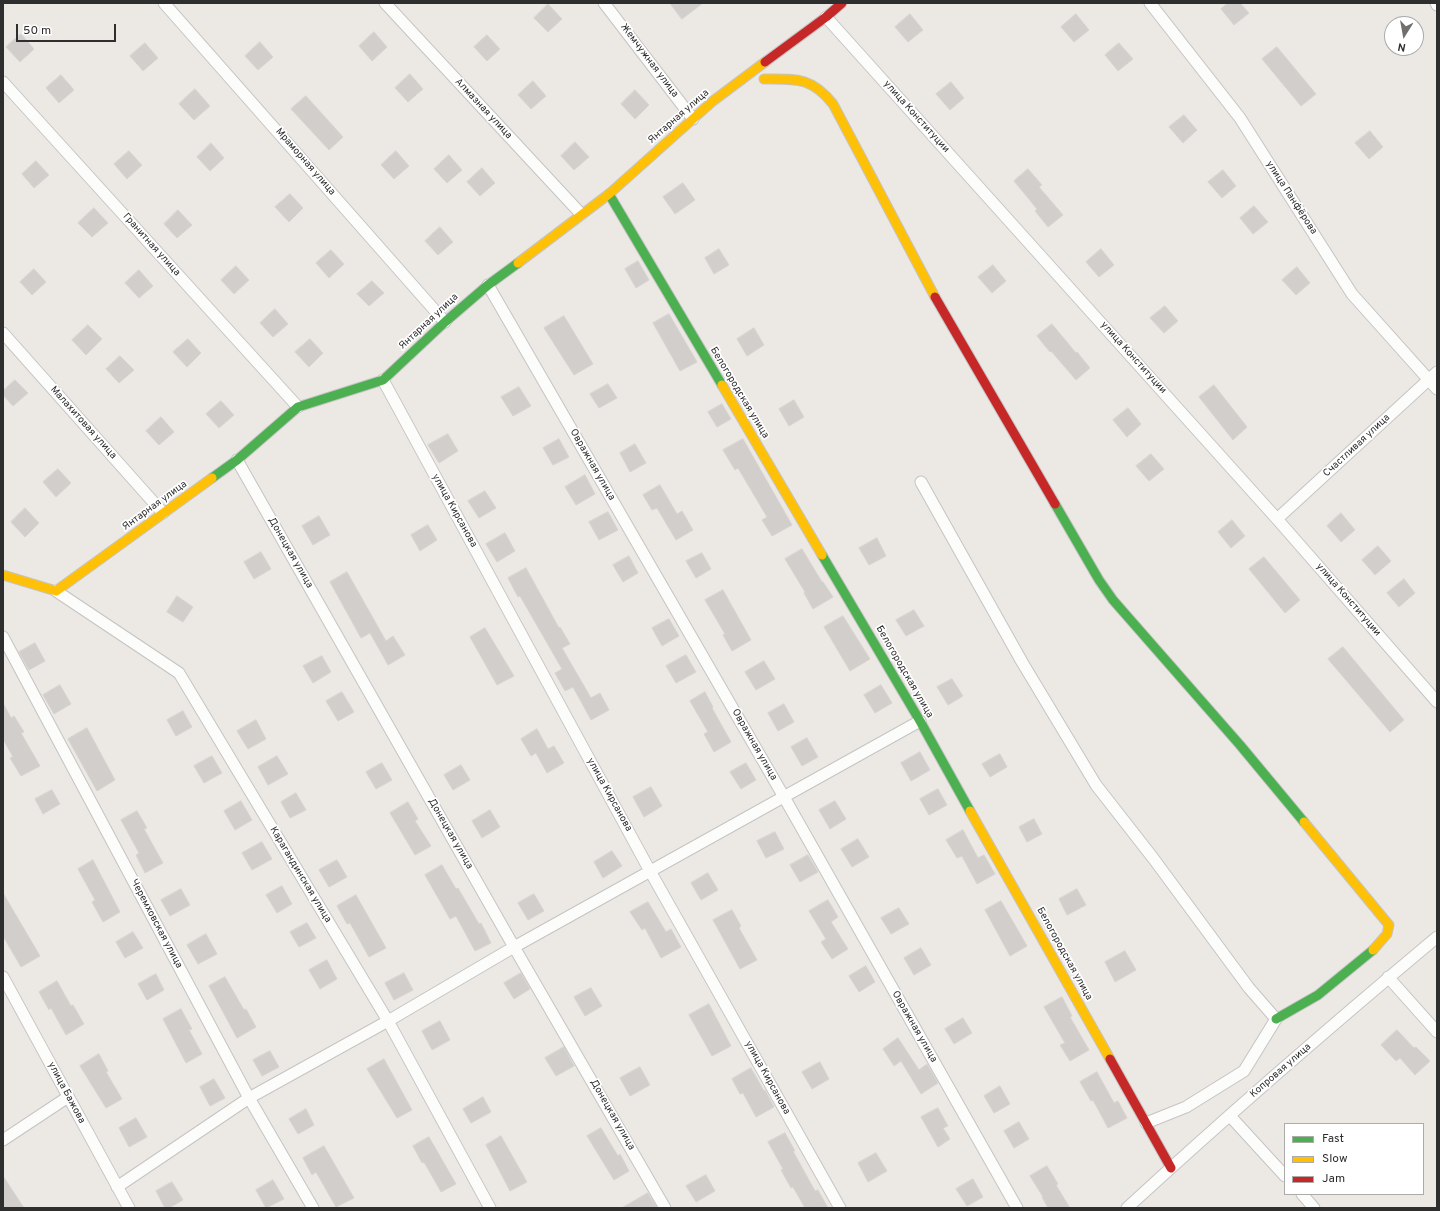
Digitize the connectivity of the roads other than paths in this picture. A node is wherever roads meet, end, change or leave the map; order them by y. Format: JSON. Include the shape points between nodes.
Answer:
{"nodes":[{"id":1,"x":164,"y":3,"type":"edge"},
{"id":2,"x":385,"y":3,"type":"edge"},
{"id":3,"x":604,"y":3,"type":"edge"},
{"id":4,"x":842,"y":3,"type":"edge"},
{"id":5,"x":1150,"y":3,"type":"edge"},
{"id":6,"x":826,"y":17,"type":"junction"},
{"id":7,"x":764,"y":79,"type":"dead end"},
{"id":8,"x":3,"y":82,"type":"edge"},
{"id":9,"x":693,"y":119,"type":"junction"},
{"id":10,"x":609,"y":194,"type":"junction"},
{"id":11,"x":581,"y":214,"type":"junction"},
{"id":12,"x":488,"y":284,"type":"junction"},
{"id":13,"x":445,"y":322,"type":"junction"},
{"id":14,"x":3,"y":333,"type":"edge"},
{"id":15,"x":1433,"y":376,"type":"edge"},
{"id":16,"x":383,"y":380,"type":"junction"},
{"id":17,"x":1437,"y":389,"type":"edge"},
{"id":18,"x":298,"y":407,"type":"junction"},
{"id":19,"x":237,"y":460,"type":"junction"},
{"id":20,"x":921,"y":482,"type":"dead end"},
{"id":21,"x":164,"y":513,"type":"junction"},
{"id":22,"x":1277,"y":519,"type":"junction"},
{"id":23,"x":3,"y":575,"type":"edge"},
{"id":24,"x":56,"y":591,"type":"junction"},
{"id":25,"x":3,"y":637,"type":"edge"},
{"id":26,"x":1437,"y":702,"type":"edge"},
{"id":27,"x":920,"y":721,"type":"junction"},
{"id":28,"x":784,"y":797,"type":"junction"},
{"id":29,"x":650,"y":871,"type":"junction"},
{"id":30,"x":1437,"y":937,"type":"edge"},
{"id":31,"x":514,"y":947,"type":"junction"},
{"id":32,"x":3,"y":977,"type":"edge"},
{"id":33,"x":1388,"y":977,"type":"junction"},
{"id":34,"x":1276,"y":1019,"type":"junction"},
{"id":35,"x":388,"y":1021,"type":"junction"},
{"id":36,"x":1437,"y":1032,"type":"edge"},
{"id":37,"x":68,"y":1097,"type":"junction"},
{"id":38,"x":249,"y":1098,"type":"junction"},
{"id":39,"x":1230,"y":1116,"type":"junction"},
{"id":40,"x":1146,"y":1123,"type":"junction"},
{"id":41,"x":3,"y":1140,"type":"edge"},
{"id":42,"x":1171,"y":1168,"type":"junction"},
{"id":43,"x":1284,"y":1175,"type":"edge"},
{"id":44,"x":117,"y":1187,"type":"junction"},
{"id":45,"x":1303,"y":1195,"type":"edge"},
{"id":46,"x":129,"y":1208,"type":"edge"},
{"id":47,"x":313,"y":1208,"type":"edge"},
{"id":48,"x":490,"y":1208,"type":"edge"},
{"id":49,"x":665,"y":1208,"type":"edge"},
{"id":50,"x":840,"y":1208,"type":"edge"},
{"id":51,"x":1017,"y":1208,"type":"edge"},
{"id":52,"x":1127,"y":1208,"type":"edge"},
{"id":53,"x":1314,"y":1208,"type":"edge"}],
"edges":[{"from":1,"to":13,"type":"street","name":"Мраморная улица"},
{"from":2,"to":11,"type":"street","name":"Алмазная улица"},
{"from":3,"to":9,"type":"street","name":"Жемчужная улица"},
{"from":4,"to":6,"type":"street","name":"Янтарная улица"},
{"from":5,"to":15,"type":"street","name":"улица Панфёрова","via":[[1240,118],[1352,294]]},
{"from":6,"to":9,"type":"street","name":"Янтарная улица","via":[[712,101]]},
{"from":6,"to":22,"type":"street","name":"улица Конституции"},
{"from":7,"to":34,"type":"street","via":[[805,82],[820,89],[833,104],[932,292],[1099,580],[1113,600],[1240,745],[1389,925],[1387,934],[1372,951],[1318,995]]},
{"from":8,"to":18,"type":"street","name":"Гранитная улица"},
{"from":9,"to":10,"type":"street","name":"Янтарная улица"},
{"from":10,"to":11,"type":"street","name":"Янтарная улица"},
{"from":10,"to":27,"type":"street","name":"Белогородская улица"},
{"from":11,"to":12,"type":"street","name":"Янтарная улица"},
{"from":12,"to":13,"type":"street","name":"Янтарная улица"},
{"from":12,"to":28,"type":"street","name":"Овражная улица"},
{"from":13,"to":16,"type":"street","name":"Янтарная улица"},
{"from":14,"to":21,"type":"street","name":"Малахитовая улица"},
{"from":15,"to":17,"type":"street","name":"улица Панфёрова"},
{"from":15,"to":22,"type":"street","name":"Счастливая улица"},
{"from":16,"to":18,"type":"street","name":"Янтарная улица"},
{"from":16,"to":29,"type":"street","name":"улица Кирсанова"},
{"from":18,"to":19,"type":"street","name":"Янтарная улица"},
{"from":19,"to":21,"type":"street","name":"Янтарная улица"},
{"from":19,"to":31,"type":"street","name":"Донецкая улица"},
{"from":20,"to":34,"type":"street","via":[[1022,662],[1096,785],[1249,988]]},
{"from":21,"to":24,"type":"street","name":"Янтарная улица"},
{"from":22,"to":26,"type":"street","name":"улица Конституции"},
{"from":23,"to":24,"type":"street"},
{"from":24,"to":35,"type":"street","name":"Карагандинская улица","via":[[179,673]]},
{"from":25,"to":38,"type":"street","name":"Черемховская улица"},
{"from":27,"to":28,"type":"street"},
{"from":27,"to":40,"type":"street","name":"Белогородская улица"},
{"from":28,"to":29,"type":"street"},
{"from":28,"to":51,"type":"street","name":"Овражная улица"},
{"from":29,"to":31,"type":"street"},
{"from":29,"to":50,"type":"street","name":"улица Кирсанова"},
{"from":30,"to":33,"type":"street","name":"Копровая улица"},
{"from":31,"to":35,"type":"street"},
{"from":31,"to":49,"type":"street","name":"Донецкая улица"},
{"from":32,"to":37,"type":"street","name":"улица Бажова"},
{"from":33,"to":36,"type":"street"},
{"from":33,"to":39,"type":"street","name":"Копровая улица"},
{"from":34,"to":40,"type":"street","via":[[1244,1071],[1186,1107]]},
{"from":35,"to":38,"type":"street"},
{"from":35,"to":48,"type":"street","name":"Карагандинская улица"},
{"from":37,"to":41,"type":"street"},
{"from":37,"to":44,"type":"street","name":"улица Бажова"},
{"from":38,"to":44,"type":"street"},
{"from":38,"to":47,"type":"street","name":"Черемховская улица"},
{"from":39,"to":42,"type":"street","name":"Копровая улица"},
{"from":39,"to":43,"type":"street"},
{"from":40,"to":42,"type":"street","name":"Белогородская улица"},
{"from":42,"to":52,"type":"street","name":"Копровая улица"},
{"from":44,"to":46,"type":"street","name":"улица Бажова"},
{"from":45,"to":53,"type":"street"}]}
